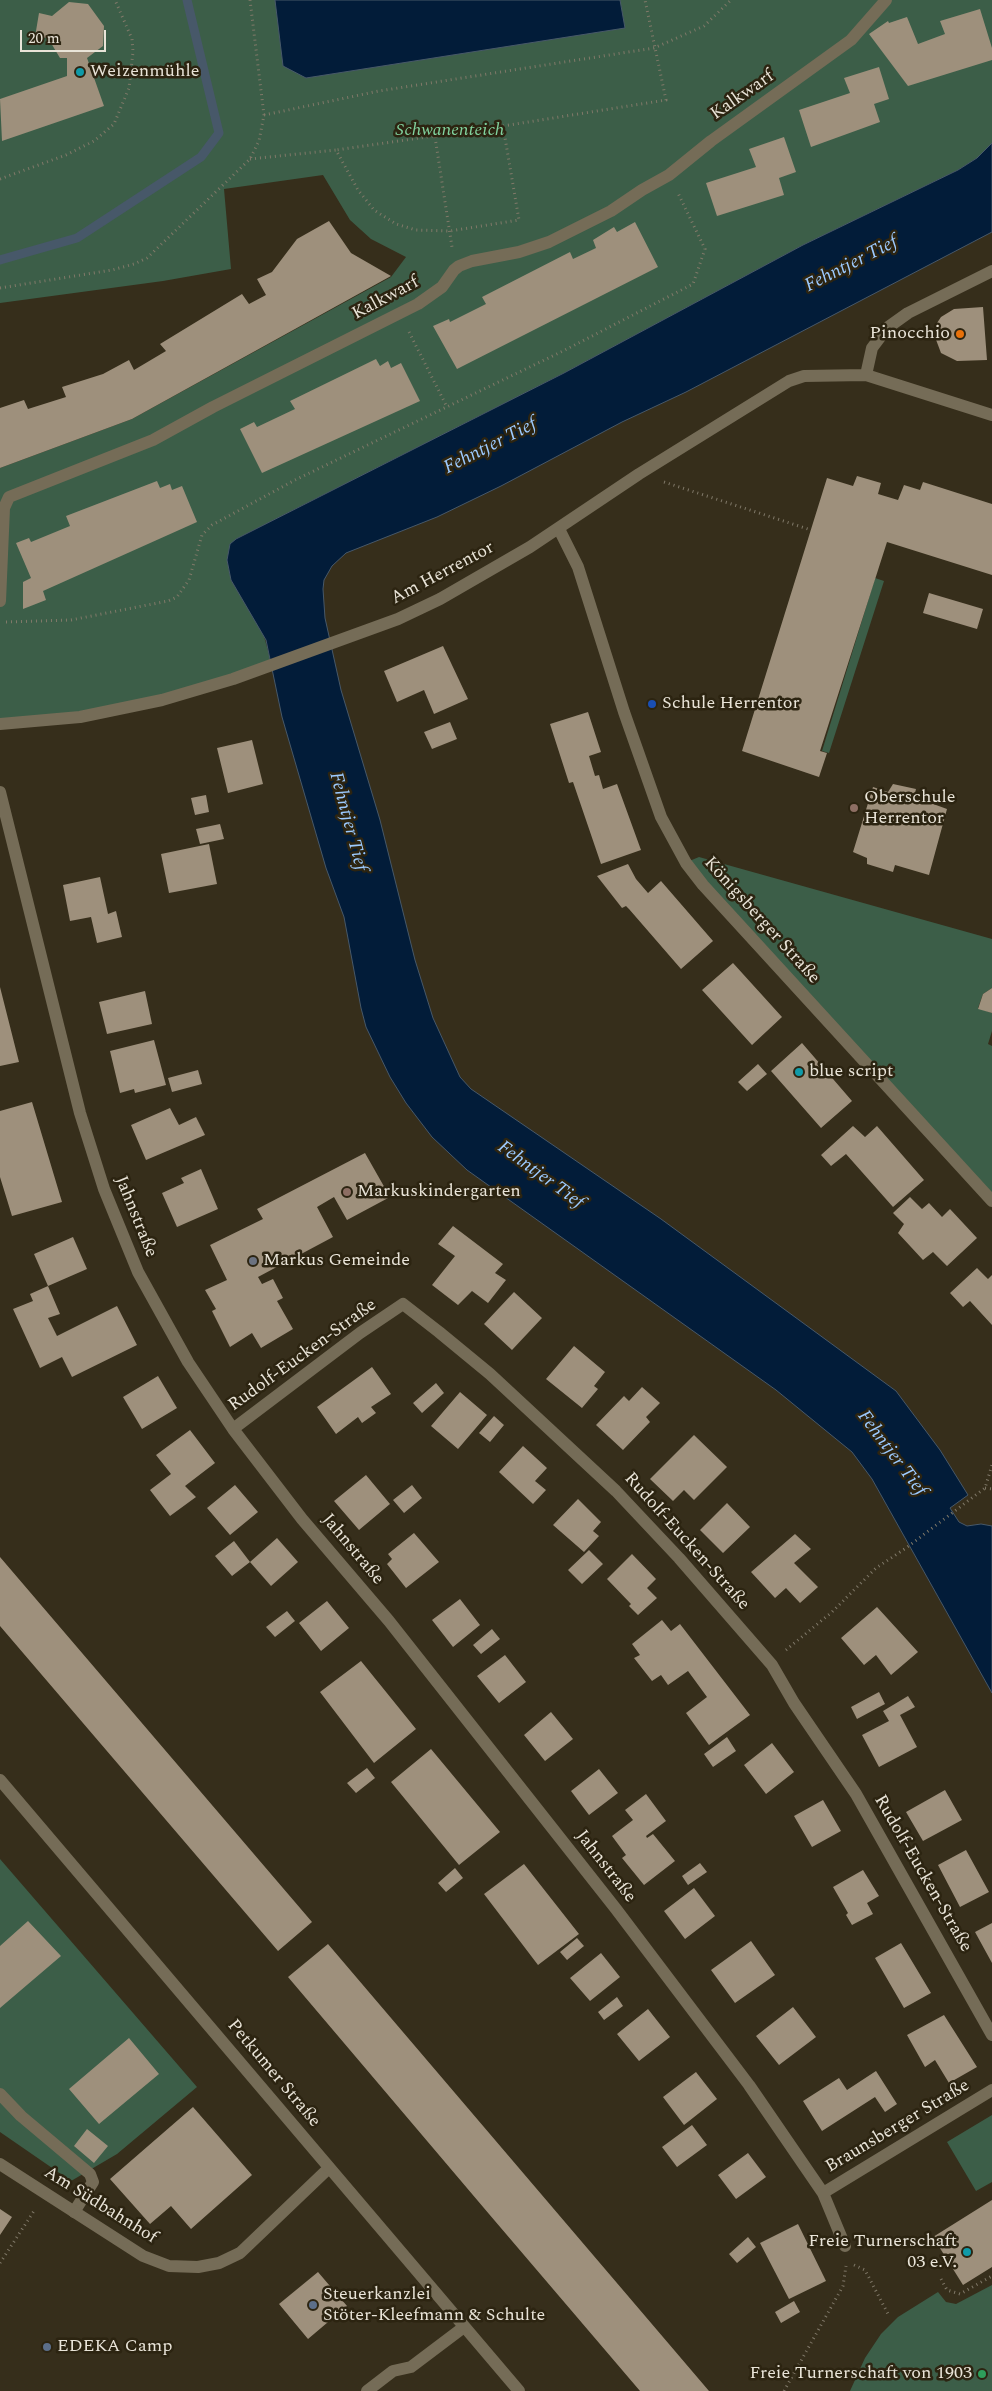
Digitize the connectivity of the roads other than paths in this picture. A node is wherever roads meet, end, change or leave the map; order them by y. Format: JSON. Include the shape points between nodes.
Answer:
{"nodes":[{"id":1,"x":886,"y":0,"type":"edge"},
{"id":2,"x":992,"y":271,"type":"edge"},
{"id":3,"x":866,"y":375,"type":"junction"},
{"id":4,"x":992,"y":415,"type":"edge"},
{"id":5,"x":559,"y":528,"type":"junction"},
{"id":6,"x":0,"y":601,"type":"edge"},
{"id":7,"x":0,"y":724,"type":"edge"},
{"id":8,"x":0,"y":792,"type":"edge"},
{"id":9,"x":992,"y":1201,"type":"edge"},
{"id":10,"x":233,"y":1429,"type":"junction"},
{"id":11,"x":0,"y":1780,"type":"edge"},
{"id":12,"x":992,"y":2035,"type":"edge"},
{"id":13,"x":992,"y":2090,"type":"edge"},
{"id":14,"x":0,"y":2094,"type":"edge"},
{"id":15,"x":0,"y":2164,"type":"edge"},
{"id":16,"x":328,"y":2168,"type":"junction"},
{"id":17,"x":823,"y":2193,"type":"junction"},
{"id":18,"x":74,"y":2212,"type":"junction"},
{"id":19,"x":845,"y":2246,"type":"dead end"},
{"id":20,"x":464,"y":2327,"type":"junction"},
{"id":21,"x":367,"y":2391,"type":"edge"},
{"id":22,"x":519,"y":2391,"type":"edge"}],
"edges":[{"from":1,"to":6,"type":"street","name":"Kalkwarf","via":[[851,40],[710,141],[669,175],[611,211],[549,242],[519,252],[472,261],[454,270],[435,293],[400,314],[153,440],[8,497],[4,508]]},
{"from":2,"to":3,"type":"street","via":[[887,328],[872,348]]},
{"from":3,"to":4,"type":"street","name":"Am Herrentor"},
{"from":3,"to":5,"type":"street","name":"Am Herrentor","via":[[818,374],[789,381]]},
{"from":5,"to":7,"type":"street","name":"Am Herrentor","via":[[440,599],[398,619],[263,668],[200,689],[119,710]]},
{"from":5,"to":9,"type":"street","name":"Königsberger Straße","via":[[584,584],[660,817],[686,863]]},
{"from":8,"to":10,"type":"street","name":"Jahnstraße","via":[[66,1062],[104,1189],[138,1272],[188,1362]]},
{"from":10,"to":12,"type":"street","name":"Rudolf-Eucken-Straße","via":[[403,1304],[490,1374],[616,1491],[772,1665],[856,1794]]},
{"from":10,"to":17,"type":"street","name":"Jahnstraße","via":[[616,1909],[749,2085]]},
{"from":11,"to":16,"type":"street","name":"Petkumer Straße"},
{"from":13,"to":17,"type":"street","name":"Braunsberger Straße"},
{"from":14,"to":18,"type":"street","via":[[90,2174],[93,2182]]},
{"from":15,"to":18,"type":"street","name":"Am Südbahnhof"},
{"from":16,"to":18,"type":"street","name":"Am Südbahnhof","via":[[240,2253],[219,2263],[198,2267],[169,2266],[143,2256]]},
{"from":16,"to":20,"type":"street","name":"Petkumer Straße"},
{"from":17,"to":19,"type":"street","name":"Jahnstraße"},
{"from":20,"to":21,"type":"street","via":[[411,2367],[393,2371]]},
{"from":20,"to":22,"type":"street","name":"Petkumer Straße"}]}
